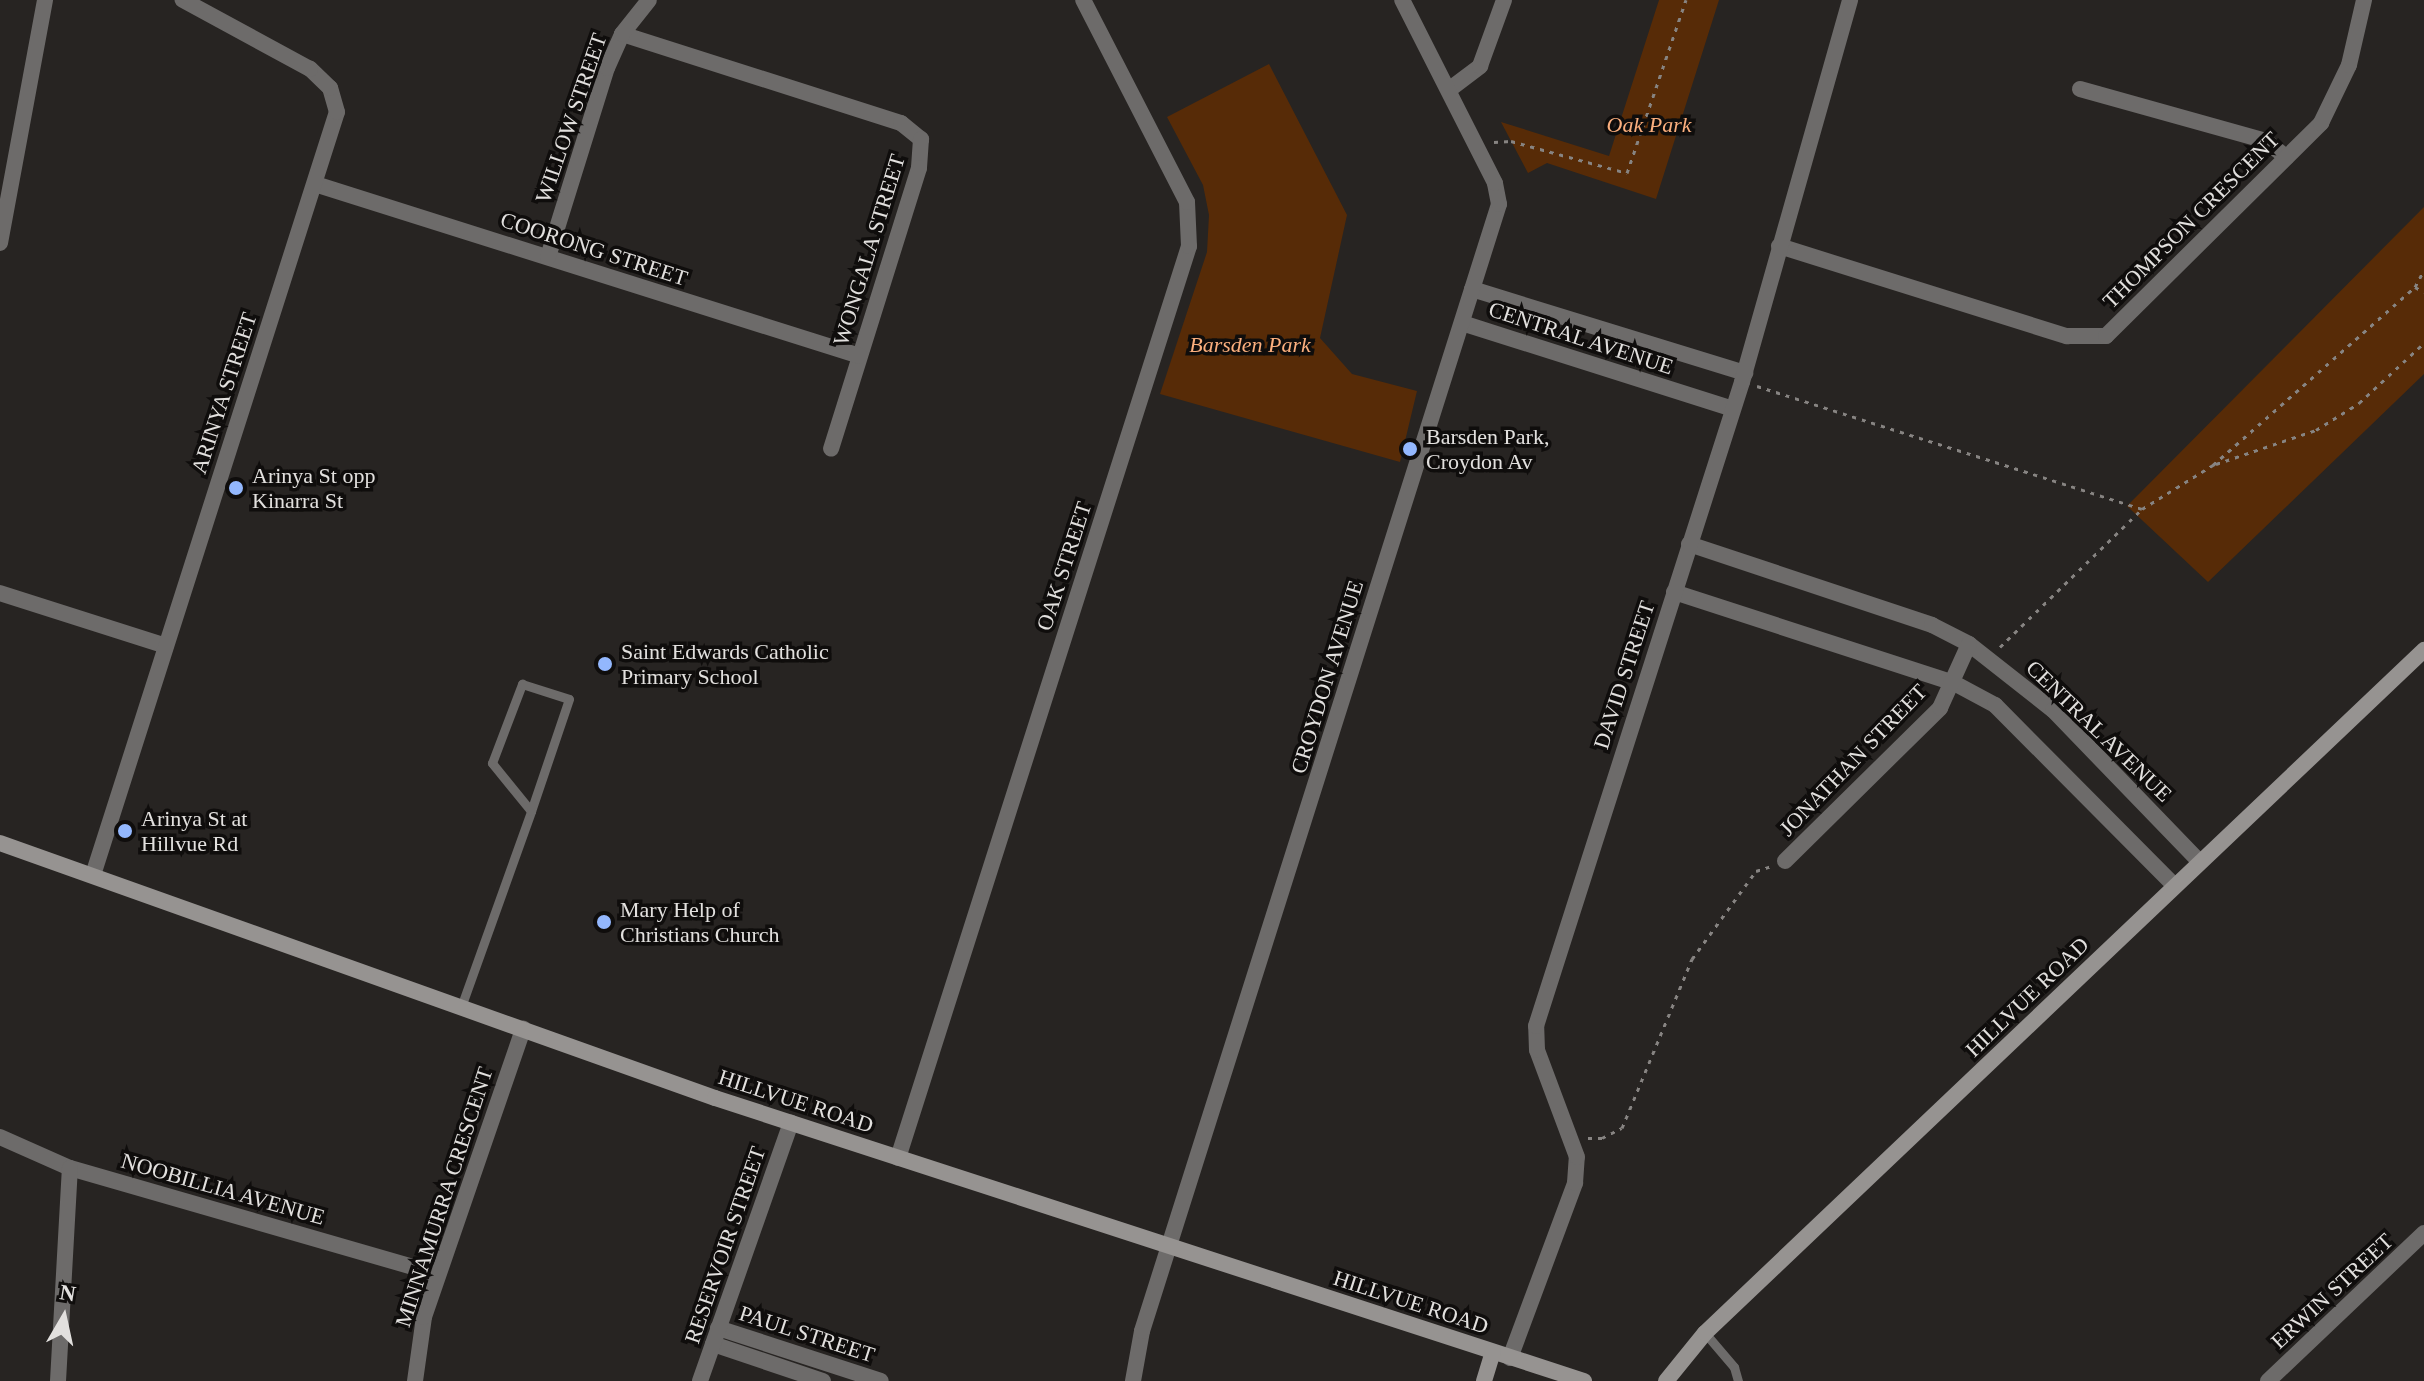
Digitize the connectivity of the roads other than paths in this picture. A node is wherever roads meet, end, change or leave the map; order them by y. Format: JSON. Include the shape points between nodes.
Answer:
{"nodes":[{"id":1,"x":45,"y":0,"type":"edge"},
{"id":2,"x":183,"y":0,"type":"edge"},
{"id":3,"x":649,"y":0,"type":"edge"},
{"id":4,"x":1083,"y":0,"type":"edge"},
{"id":5,"x":1402,"y":0,"type":"edge"},
{"id":6,"x":1504,"y":0,"type":"edge"},
{"id":7,"x":1850,"y":0,"type":"edge"},
{"id":8,"x":2364,"y":0,"type":"edge"},
{"id":9,"x":622,"y":34,"type":"junction"},
{"id":10,"x":1450,"y":89,"type":"junction"},
{"id":11,"x":2080,"y":89,"type":"dead end"},
{"id":12,"x":2286,"y":157,"type":"junction"},
{"id":13,"x":315,"y":184,"type":"junction"},
{"id":14,"x":0,"y":243,"type":"edge"},
{"id":15,"x":1779,"y":246,"type":"junction"},
{"id":16,"x":548,"y":257,"type":"junction"},
{"id":17,"x":1472,"y":289,"type":"junction"},
{"id":18,"x":1462,"y":323,"type":"junction"},
{"id":19,"x":860,"y":356,"type":"junction"},
{"id":20,"x":1743,"y":378,"type":"junction"},
{"id":21,"x":1733,"y":409,"type":"junction"},
{"id":22,"x":831,"y":448,"type":"dead end"},
{"id":23,"x":1689,"y":544,"type":"junction"},
{"id":24,"x":1674,"y":592,"type":"junction"},
{"id":25,"x":0,"y":593,"type":"edge"},
{"id":26,"x":1969,"y":644,"type":"junction"},
{"id":27,"x":166,"y":646,"type":"junction"},
{"id":28,"x":2424,"y":650,"type":"edge"},
{"id":29,"x":1954,"y":683,"type":"junction"},
{"id":30,"x":531,"y":811,"type":"junction"},
{"id":31,"x":0,"y":843,"type":"edge"},
{"id":32,"x":1785,"y":861,"type":"road end"},
{"id":33,"x":2200,"y":862,"type":"junction"},
{"id":34,"x":93,"y":875,"type":"junction"},
{"id":35,"x":2175,"y":886,"type":"junction"},
{"id":36,"x":461,"y":1007,"type":"junction"},
{"id":37,"x":523,"y":1029,"type":"junction"},
{"id":38,"x":791,"y":1123,"type":"junction"},
{"id":39,"x":0,"y":1137,"type":"edge"},
{"id":40,"x":898,"y":1158,"type":"junction"},
{"id":41,"x":70,"y":1168,"type":"junction"},
{"id":42,"x":2424,"y":1233,"type":"edge"},
{"id":43,"x":1170,"y":1247,"type":"junction"},
{"id":44,"x":438,"y":1274,"type":"junction"},
{"id":45,"x":1705,"y":1333,"type":"junction"},
{"id":46,"x":716,"y":1336,"type":"junction"},
{"id":47,"x":1493,"y":1352,"type":"junction"},
{"id":48,"x":1510,"y":1358,"type":"junction"},
{"id":49,"x":58,"y":1381,"type":"edge"},
{"id":50,"x":415,"y":1381,"type":"edge"},
{"id":51,"x":700,"y":1381,"type":"edge"},
{"id":52,"x":823,"y":1381,"type":"edge"},
{"id":53,"x":881,"y":1381,"type":"edge"},
{"id":54,"x":1133,"y":1381,"type":"edge"},
{"id":55,"x":1484,"y":1381,"type":"edge"},
{"id":56,"x":1584,"y":1381,"type":"edge"},
{"id":57,"x":1666,"y":1381,"type":"edge"},
{"id":58,"x":1738,"y":1381,"type":"edge"},
{"id":59,"x":2268,"y":1381,"type":"edge"}],
"edges":[{"from":1,"to":14,"type":"street"},
{"from":2,"to":13,"type":"street","name":"ARINYA STREET","via":[[310,69],[330,88],[337,112]]},
{"from":3,"to":9,"type":"street","name":"WILLOW STREET"},
{"from":4,"to":40,"type":"street","name":"OAK STREET","via":[[1187,202],[1189,246]]},
{"from":5,"to":10,"type":"street","name":"CROYDON AVENUE"},
{"from":6,"to":10,"type":"street","via":[[1480,66]]},
{"from":7,"to":15,"type":"street","name":"DAVID STREET"},
{"from":8,"to":12,"type":"street","name":"THOMPSON CRESCENT","via":[[2336,97],[2321,123]]},
{"from":9,"to":16,"type":"street","name":"WILLOW STREET"},
{"from":9,"to":19,"type":"street","name":"WONGALA STREET","via":[[901,123],[921,139],[919,168]]},
{"from":10,"to":17,"type":"street","name":"CROYDON AVENUE","via":[[1499,204]]},
{"from":11,"to":12,"type":"street","via":[[2266,141]]},
{"from":12,"to":15,"type":"street","name":"THOMPSON CRESCENT","via":[[2106,336],[2095,339],[2051,331]]},
{"from":13,"to":16,"type":"street","name":"COORONG STREET"},
{"from":13,"to":27,"type":"street","name":"ARINYA STREET"},
{"from":15,"to":20,"type":"street","name":"DAVID STREET"},
{"from":16,"to":19,"type":"street","name":"COORONG STREET"},
{"from":17,"to":18,"type":"street","name":"CROYDON AVENUE"},
{"from":17,"to":20,"type":"street","name":"CENTRAL AVENUE"},
{"from":18,"to":21,"type":"street","name":"CENTRAL AVENUE"},
{"from":18,"to":43,"type":"street","name":"CROYDON AVENUE"},
{"from":19,"to":22,"type":"street","name":"WONGALA STREET"},
{"from":20,"to":21,"type":"street","name":"DAVID STREET"},
{"from":21,"to":23,"type":"street","name":"DAVID STREET"},
{"from":23,"to":24,"type":"street","name":"DAVID STREET"},
{"from":23,"to":26,"type":"street","name":"CENTRAL AVENUE","via":[[1932,625]]},
{"from":24,"to":29,"type":"street"},
{"from":24,"to":48,"type":"street","name":"DAVID STREET","via":[[1536,1026],[1537,1050],[1572,1137],[1575,1183]]},
{"from":25,"to":27,"type":"street"},
{"from":26,"to":29,"type":"street","name":"JONATHAN STREET"},
{"from":26,"to":33,"type":"street","name":"CENTRAL AVENUE","via":[[2053,710]]},
{"from":27,"to":34,"type":"street","name":"ARINYA STREET"},
{"from":28,"to":33,"type":"street","name":"HILLVUE ROAD"},
{"from":29,"to":32,"type":"street","name":"JONATHAN STREET","via":[[1940,708]]},
{"from":29,"to":35,"type":"street","via":[[1995,705],[2033,738]]},
{"from":30,"to":30,"type":"lane","via":[[492,763],[522,684],[569,699]]},
{"from":30,"to":36,"type":"lane"},
{"from":31,"to":34,"type":"street","name":"HILLVUE ROAD"},
{"from":33,"to":35,"type":"street","name":"HILLVUE ROAD"},
{"from":34,"to":36,"type":"street","name":"HILLVUE ROAD"},
{"from":35,"to":45,"type":"street","name":"HILLVUE ROAD"},
{"from":36,"to":37,"type":"street","name":"HILLVUE ROAD"},
{"from":37,"to":38,"type":"street","name":"HILLVUE ROAD"},
{"from":37,"to":44,"type":"street","name":"MINNAMURRA CRESCENT"},
{"from":38,"to":40,"type":"street","name":"HILLVUE ROAD"},
{"from":38,"to":46,"type":"street","name":"RESERVOIR STREET"},
{"from":39,"to":41,"type":"street","name":"NOOBILLIA AVENUE"},
{"from":40,"to":43,"type":"street","name":"HILLVUE ROAD"},
{"from":41,"to":44,"type":"street","name":"NOOBILLIA AVENUE"},
{"from":41,"to":49,"type":"street"},
{"from":42,"to":59,"type":"street","name":"ERWIN STREET"},
{"from":43,"to":47,"type":"street","name":"HILLVUE ROAD"},
{"from":43,"to":54,"type":"street","name":"CROYDON AVENUE","via":[[1142,1331]]},
{"from":44,"to":50,"type":"street","name":"MINNAMURRA CRESCENT","via":[[424,1317]]},
{"from":45,"to":57,"type":"street","name":"HILLVUE ROAD"},
{"from":45,"to":58,"type":"lane","via":[[1734,1367]]},
{"from":46,"to":51,"type":"street","name":"RESERVOIR STREET"},
{"from":46,"to":52,"type":"street","name":"PAUL STREET"},
{"from":46,"to":53,"type":"street","name":"PAUL STREET"},
{"from":47,"to":48,"type":"street","name":"HILLVUE ROAD"},
{"from":47,"to":55,"type":"street"},
{"from":48,"to":56,"type":"street","name":"HILLVUE ROAD"}]}
